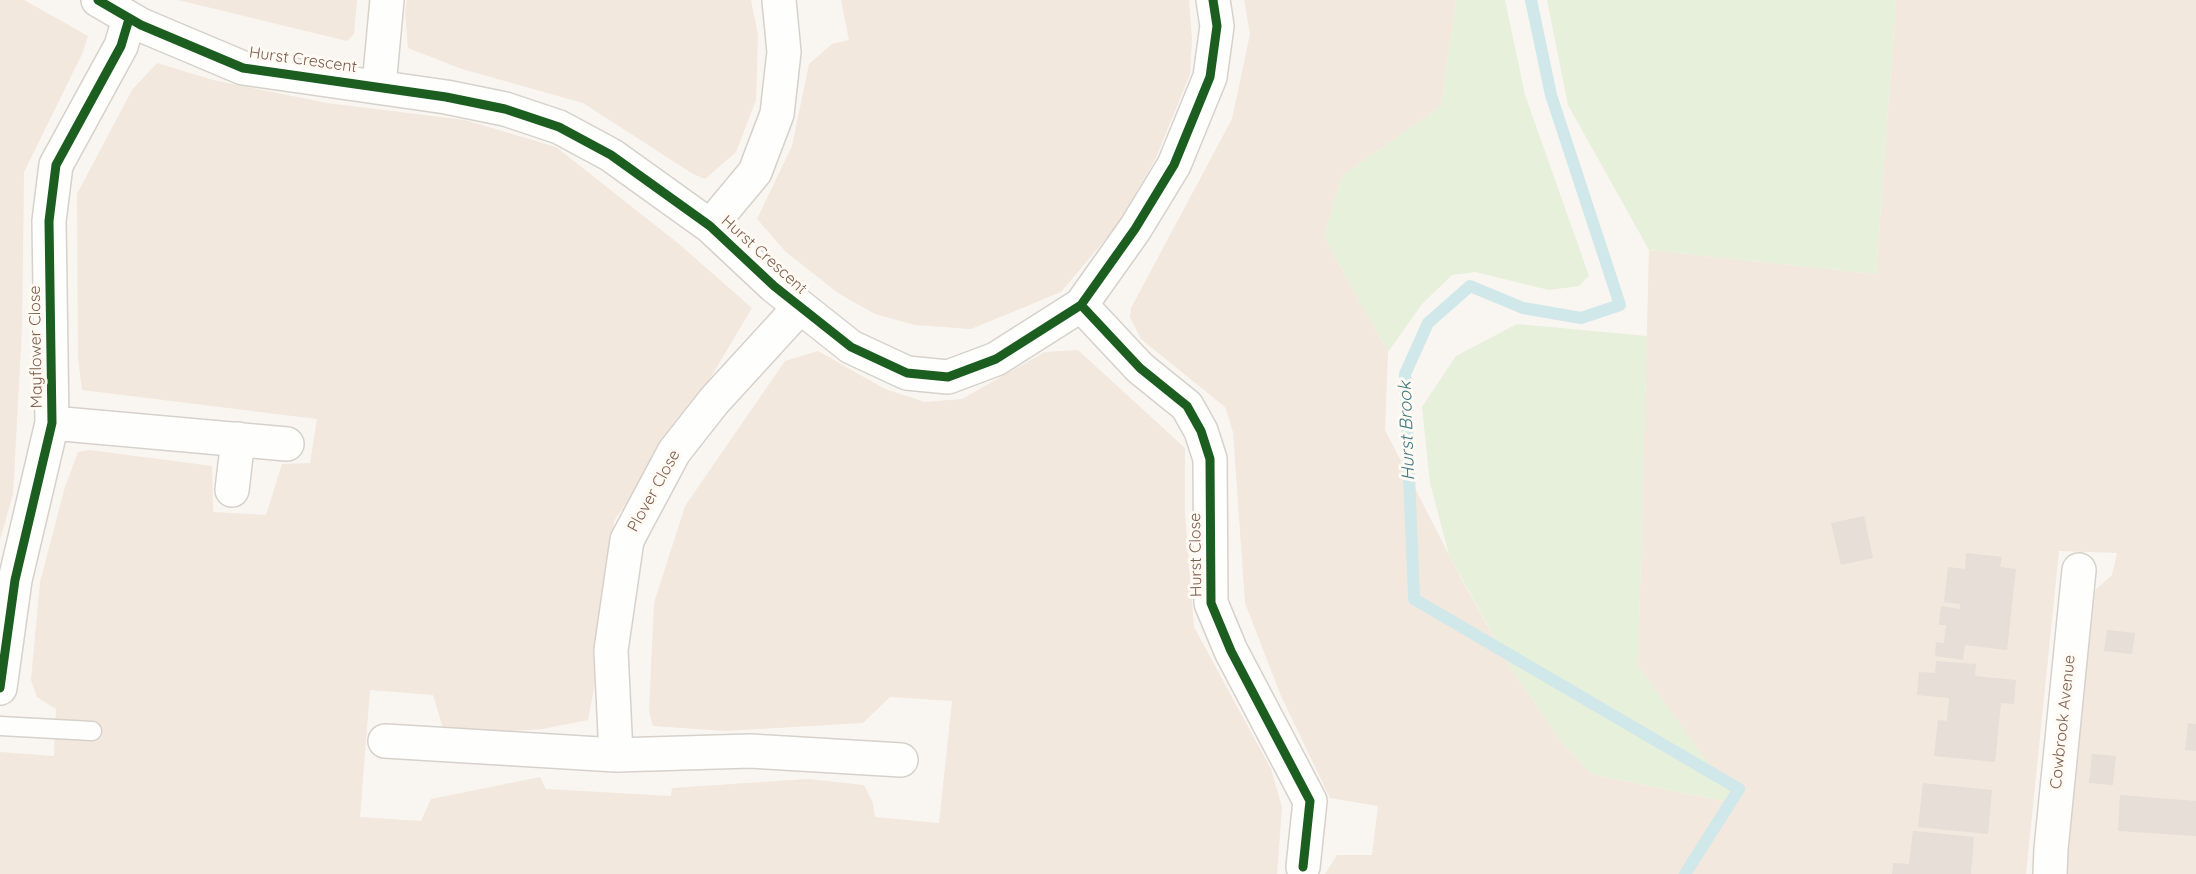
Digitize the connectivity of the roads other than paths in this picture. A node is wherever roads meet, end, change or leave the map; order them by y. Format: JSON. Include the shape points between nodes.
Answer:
{"nodes":[{"id":1,"x":98,"y":0,"type":"edge"},
{"id":2,"x":387,"y":0,"type":"edge"},
{"id":3,"x":779,"y":0,"type":"edge"},
{"id":4,"x":1213,"y":0,"type":"edge"},
{"id":5,"x":129,"y":19,"type":"junction"},
{"id":6,"x":379,"y":86,"type":"junction"},
{"id":7,"x":710,"y":226,"type":"junction"},
{"id":8,"x":1081,"y":305,"type":"junction"},
{"id":9,"x":800,"y":307,"type":"junction"},
{"id":10,"x":52,"y":423,"type":"junction"},
{"id":11,"x":238,"y":439,"type":"junction"},
{"id":12,"x":287,"y":444,"type":"dead end"},
{"id":13,"x":232,"y":490,"type":"dead end"},
{"id":14,"x":2079,"y":570,"type":"dead end"},
{"id":15,"x":0,"y":688,"type":"edge"},
{"id":16,"x":0,"y":726,"type":"edge"},
{"id":17,"x":92,"y":731,"type":"dead end"},
{"id":18,"x":385,"y":741,"type":"dead end"},
{"id":19,"x":616,"y":755,"type":"junction"},
{"id":20,"x":901,"y":760,"type":"dead end"},
{"id":21,"x":1303,"y":867,"type":"dead end"},
{"id":22,"x":2050,"y":874,"type":"edge"}],
"edges":[{"from":1,"to":5,"type":"street","name":"Hurst Crescent"},
{"from":2,"to":6,"type":"street"},
{"from":3,"to":7,"type":"street","via":[[784,52],[777,114],[755,172]]},
{"from":4,"to":8,"type":"street","name":"Hurst Crescent","via":[[1217,26],[1210,76],[1174,165]]},
{"from":5,"to":6,"type":"street","name":"Hurst Crescent","via":[[243,68]]},
{"from":5,"to":10,"type":"street","name":"Mayflower Close","via":[[121,46],[56,165],[49,220]]},
{"from":6,"to":7,"type":"street","name":"Hurst Crescent","via":[[505,109],[558,127],[611,155]]},
{"from":7,"to":9,"type":"street","name":"Hurst Crescent"},
{"from":8,"to":9,"type":"street","name":"Hurst Crescent","via":[[996,359],[948,377],[907,372],[851,347]]},
{"from":8,"to":21,"type":"street","name":"Hurst Close","via":[[1140,368],[1187,406],[1201,431],[1210,459],[1211,603],[1231,651],[1310,801]]},
{"from":9,"to":19,"type":"street","name":"Plover Close","via":[[714,401],[674,452],[627,540],[611,650]]},
{"from":10,"to":11,"type":"street","name":"Mayflower Close"},
{"from":10,"to":15,"type":"street","name":"Mayflower Close","via":[[15,580]]},
{"from":11,"to":12,"type":"street","name":"Mayflower Close"},
{"from":11,"to":13,"type":"street"},
{"from":14,"to":22,"type":"street","name":"Cowbrook Avenue"},
{"from":16,"to":17,"type":"lane"},
{"from":18,"to":19,"type":"street"},
{"from":19,"to":20,"type":"street","via":[[750,751]]}]}
